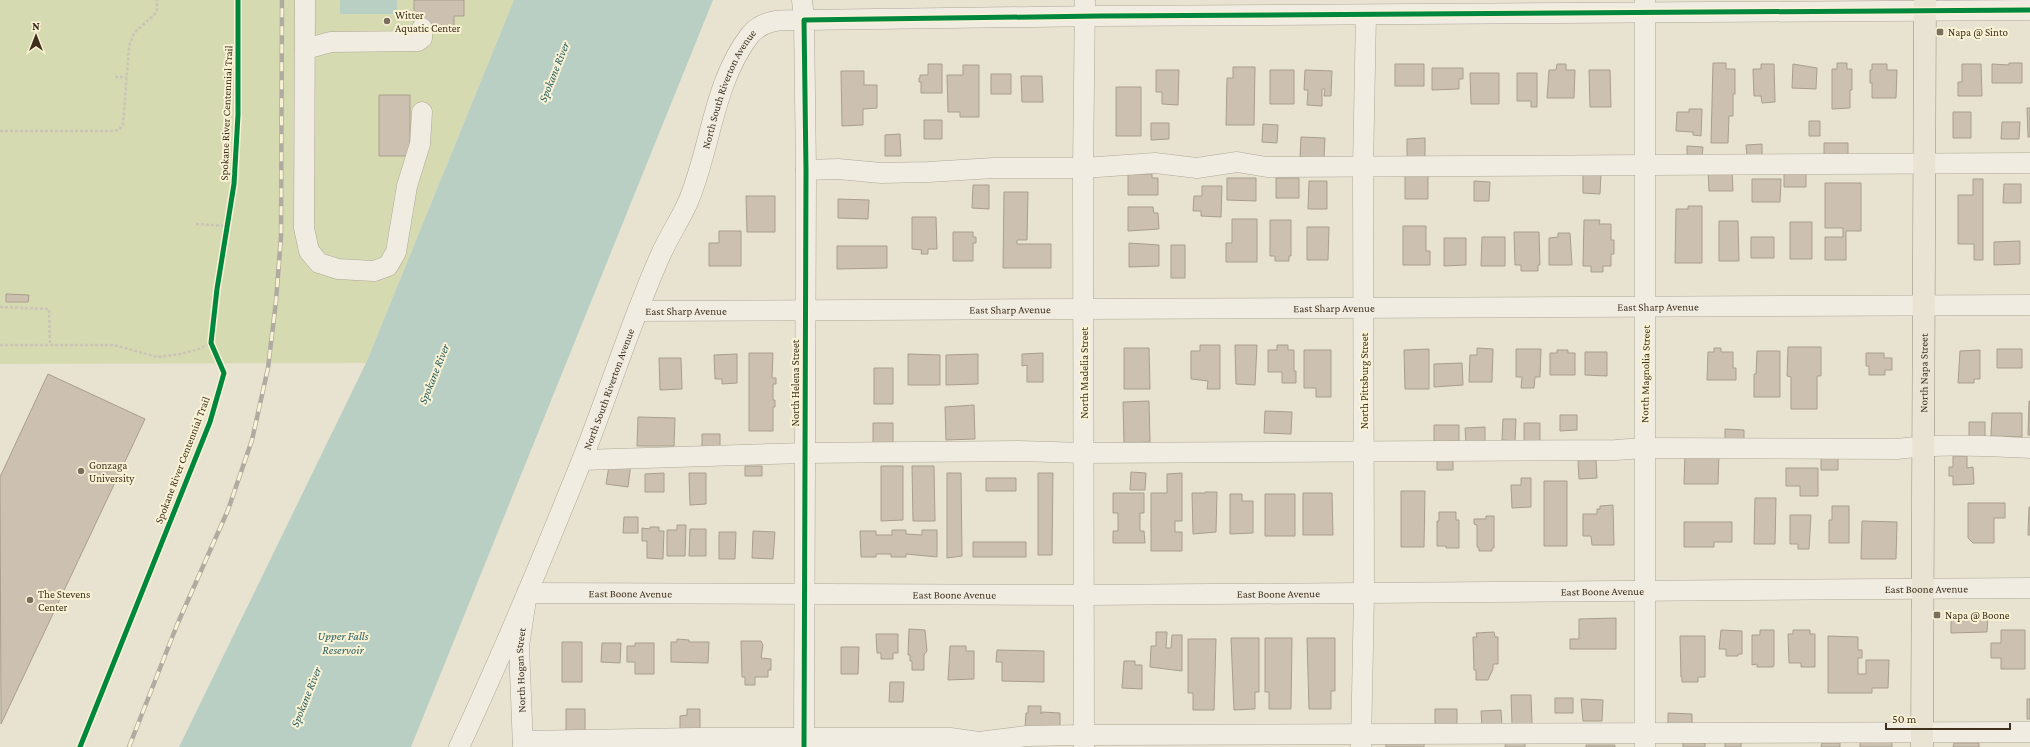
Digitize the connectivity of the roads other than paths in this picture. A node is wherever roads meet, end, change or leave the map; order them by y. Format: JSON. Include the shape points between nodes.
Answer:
{"nodes":[{"id":1,"x":305,"y":0,"type":"edge"},
{"id":2,"x":802,"y":0,"type":"edge"},
{"id":3,"x":1964,"y":5,"type":"edge"},
{"id":4,"x":2002,"y":5,"type":"edge"},
{"id":5,"x":1645,"y":6,"type":"edge"},
{"id":6,"x":1925,"y":6,"type":"edge"},
{"id":7,"x":1085,"y":8,"type":"edge"},
{"id":8,"x":2030,"y":10,"type":"edge"},
{"id":9,"x":1366,"y":14,"type":"junction"},
{"id":10,"x":804,"y":20,"type":"junction"},
{"id":11,"x":422,"y":28,"type":"dead end"},
{"id":12,"x":305,"y":49,"type":"junction"},
{"id":13,"x":422,"y":112,"type":"dead end"},
{"id":14,"x":1925,"y":162,"type":"junction"},
{"id":15,"x":2030,"y":163,"type":"edge"},
{"id":16,"x":1645,"y":164,"type":"junction"},
{"id":17,"x":1364,"y":167,"type":"junction"},
{"id":18,"x":1083,"y":168,"type":"junction"},
{"id":19,"x":806,"y":170,"type":"junction"},
{"id":20,"x":2030,"y":304,"type":"edge"},
{"id":21,"x":1925,"y":305,"type":"junction"},
{"id":22,"x":1645,"y":306,"type":"junction"},
{"id":23,"x":1364,"y":309,"type":"junction"},
{"id":24,"x":1084,"y":310,"type":"junction"},
{"id":25,"x":638,"y":311,"type":"junction"},
{"id":26,"x":805,"y":311,"type":"junction"},
{"id":27,"x":1923,"y":446,"type":"junction"},
{"id":28,"x":1644,"y":448,"type":"junction"},
{"id":29,"x":2030,"y":448,"type":"edge"},
{"id":30,"x":1363,"y":453,"type":"junction"},
{"id":31,"x":805,"y":454,"type":"junction"},
{"id":32,"x":1084,"y":454,"type":"junction"},
{"id":33,"x":582,"y":460,"type":"junction"},
{"id":34,"x":1924,"y":588,"type":"junction"},
{"id":35,"x":2030,"y":588,"type":"edge"},
{"id":36,"x":1644,"y":591,"type":"junction"},
{"id":37,"x":527,"y":593,"type":"junction"},
{"id":38,"x":1364,"y":593,"type":"junction"},
{"id":39,"x":805,"y":595,"type":"junction"},
{"id":40,"x":1085,"y":595,"type":"junction"},
{"id":41,"x":2030,"y":732,"type":"edge"},
{"id":42,"x":1922,"y":740,"type":"edge"},
{"id":43,"x":1084,"y":741,"type":"edge"},
{"id":44,"x":1361,"y":741,"type":"edge"},
{"id":45,"x":1645,"y":741,"type":"edge"},
{"id":46,"x":804,"y":743,"type":"edge"},
{"id":47,"x":523,"y":744,"type":"edge"},
{"id":48,"x":459,"y":747,"type":"edge"}],
"edges":[{"from":1,"to":12,"type":"street"},
{"from":2,"to":10,"type":"street"},
{"from":3,"to":4,"type":"street","name":"North South Riverton Avenue"},
{"from":3,"to":6,"type":"street","name":"North South Riverton Avenue"},
{"from":4,"to":8,"type":"street","name":"North South Riverton Avenue"},
{"from":5,"to":6,"type":"street","name":"North South Riverton Avenue"},
{"from":5,"to":9,"type":"street","name":"North South Riverton Avenue"},
{"from":5,"to":16,"type":"street","name":"North Magnolia Street"},
{"from":6,"to":14,"type":"main road","name":"North Napa Street"},
{"from":7,"to":9,"type":"street","name":"North South Riverton Avenue"},
{"from":7,"to":10,"type":"street","name":"North South Riverton Avenue"},
{"from":7,"to":18,"type":"street","name":"North Madelia Street"},
{"from":9,"to":17,"type":"street","name":"North Pittsburg Street"},
{"from":10,"to":19,"type":"street","name":"North Helena Street"},
{"from":10,"to":25,"type":"street","name":"North South Riverton Avenue","via":[[776,20],[764,23],[756,29],[741,49],[713,120],[688,201],[662,253]]},
{"from":11,"to":12,"type":"street","via":[[422,38],[418,41],[331,42]]},
{"from":12,"to":13,"type":"street","via":[[304,228],[309,251],[319,263],[338,269],[374,271],[388,266],[396,252],[407,186],[420,144]]},
{"from":14,"to":15,"type":"street"},
{"from":14,"to":16,"type":"street"},
{"from":14,"to":21,"type":"main road","name":"North Napa Street"},
{"from":16,"to":17,"type":"street"},
{"from":16,"to":22,"type":"street","name":"North Magnolia Street"},
{"from":17,"to":18,"type":"street","via":[[1267,167],[1237,162],[1197,168],[1155,163]]},
{"from":17,"to":23,"type":"street","name":"North Pittsburg Street"},
{"from":18,"to":19,"type":"street","via":[[994,168],[881,173],[838,168]]},
{"from":18,"to":24,"type":"street","name":"North Madelia Street"},
{"from":19,"to":26,"type":"street","name":"North Helena Street"},
{"from":20,"to":21,"type":"street","name":"East Sharp Avenue"},
{"from":21,"to":22,"type":"street","name":"East Sharp Avenue"},
{"from":21,"to":27,"type":"main road","name":"North Napa Street"},
{"from":22,"to":23,"type":"street","name":"East Sharp Avenue"},
{"from":22,"to":28,"type":"street","name":"North Magnolia Street"},
{"from":23,"to":24,"type":"street","name":"East Sharp Avenue"},
{"from":23,"to":30,"type":"street","name":"North Pittsburg Street"},
{"from":24,"to":26,"type":"street","name":"East Sharp Avenue"},
{"from":24,"to":32,"type":"street","name":"North Madelia Street"},
{"from":25,"to":26,"type":"street","name":"East Sharp Avenue"},
{"from":25,"to":33,"type":"street","name":"North South Riverton Avenue"},
{"from":26,"to":31,"type":"street","name":"North Helena Street"},
{"from":27,"to":28,"type":"street","via":[[1898,449]]},
{"from":27,"to":29,"type":"street"},
{"from":27,"to":34,"type":"main road","name":"North Napa Street"},
{"from":28,"to":30,"type":"street"},
{"from":28,"to":36,"type":"street","name":"North Magnolia Street"},
{"from":30,"to":32,"type":"street"},
{"from":30,"to":38,"type":"street","name":"North Pittsburg Street"},
{"from":31,"to":32,"type":"street","via":[[1019,451]]},
{"from":31,"to":33,"type":"street"},
{"from":31,"to":39,"type":"street","name":"North Helena Street"},
{"from":32,"to":40,"type":"street","name":"North Madelia Street"},
{"from":33,"to":37,"type":"street","name":"North South Riverton Avenue"},
{"from":34,"to":35,"type":"street","name":"East Boone Avenue"},
{"from":34,"to":36,"type":"street","name":"East Boone Avenue"},
{"from":34,"to":42,"type":"main road","name":"North Napa Street"},
{"from":36,"to":38,"type":"street","name":"East Boone Avenue"},
{"from":36,"to":45,"type":"street","name":"North Magnolia Street"},
{"from":37,"to":39,"type":"street","name":"East Boone Avenue"},
{"from":37,"to":47,"type":"street","name":"North Hogan Street","via":[[519,646]]},
{"from":37,"to":48,"type":"street","name":"North South Riverton Avenue"},
{"from":38,"to":40,"type":"street","name":"East Boone Avenue"},
{"from":38,"to":44,"type":"street","name":"North Pittsburg Street"},
{"from":39,"to":40,"type":"street","name":"East Boone Avenue"},
{"from":39,"to":46,"type":"street","name":"North Helena Street"},
{"from":40,"to":43,"type":"street","name":"North Madelia Street"},
{"from":41,"to":42,"type":"street"},
{"from":42,"to":45,"type":"street"},
{"from":43,"to":44,"type":"street"},
{"from":43,"to":46,"type":"street","via":[[1027,736],[979,742],[950,738]]},
{"from":44,"to":45,"type":"street","via":[[1550,733]]},
{"from":46,"to":47,"type":"street"}]}
